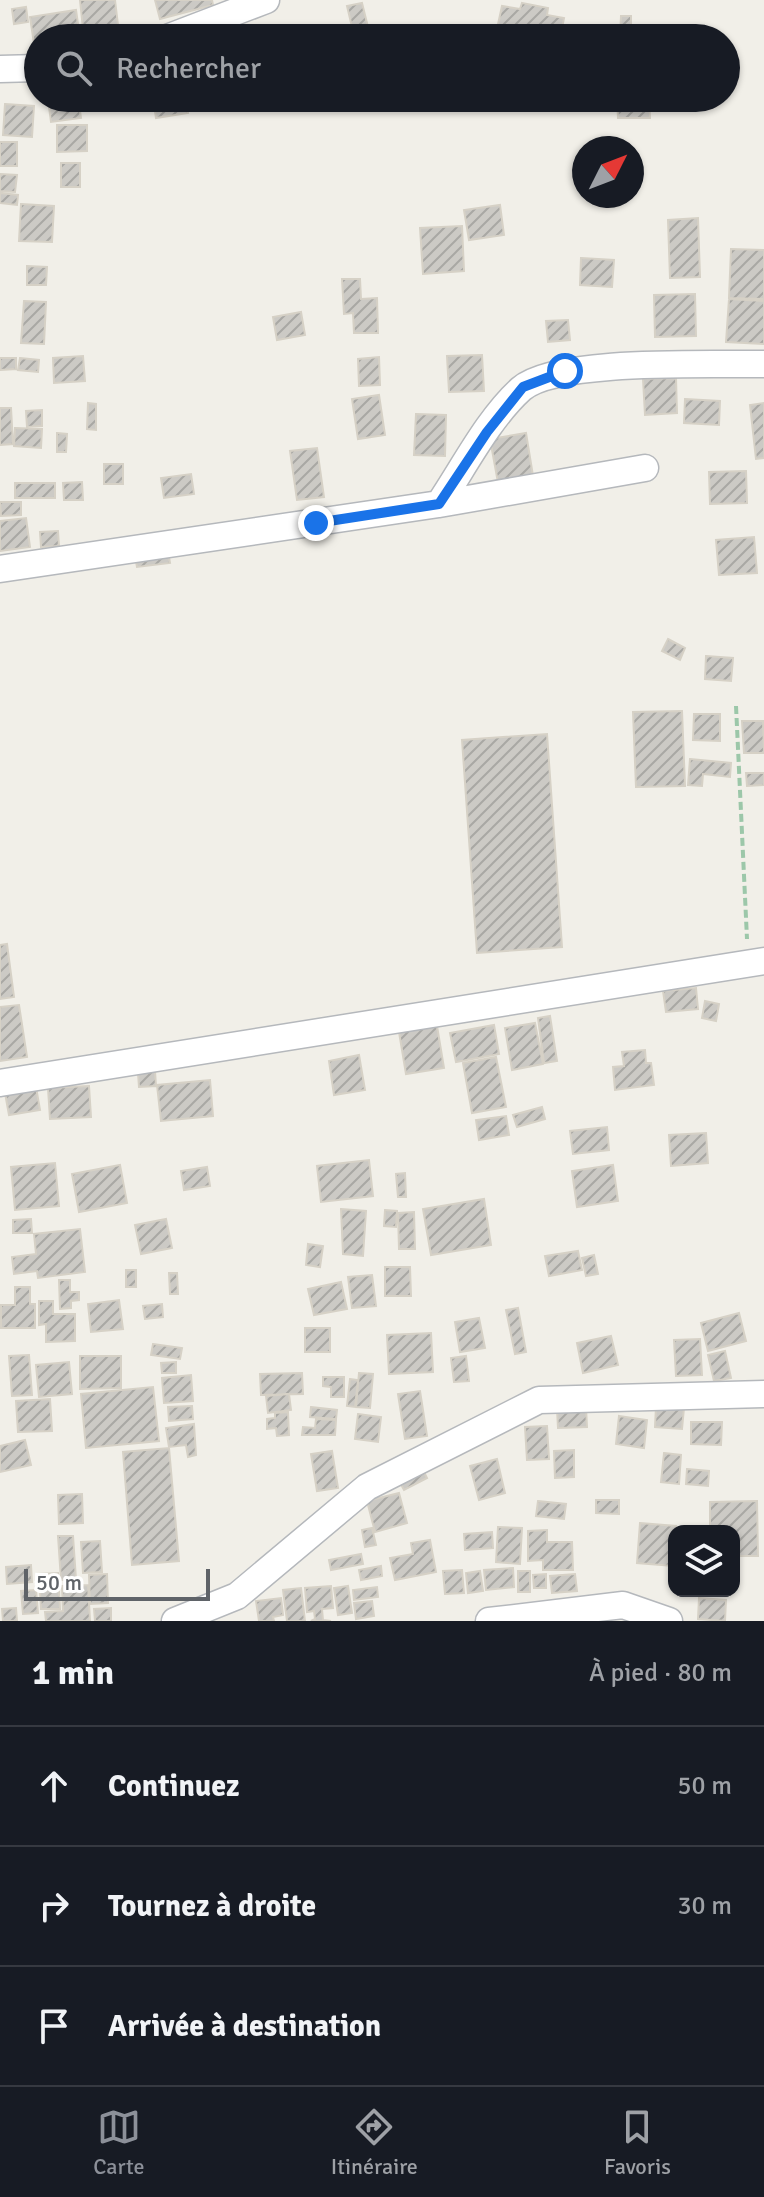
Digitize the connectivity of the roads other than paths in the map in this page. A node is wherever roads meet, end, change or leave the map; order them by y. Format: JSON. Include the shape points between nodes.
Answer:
{"nodes":[{"id":1,"x":266,"y":0,"type":"edge"},
{"id":2,"x":203,"y":24,"type":"edge"},
{"id":3,"x":24,"y":68,"type":"edge"},
{"id":4,"x":0,"y":69,"type":"edge"},
{"id":5,"x":764,"y":364,"type":"edge"},
{"id":6,"x":645,"y":468,"type":"dead end"},
{"id":7,"x":439,"y":504,"type":"junction"},
{"id":8,"x":0,"y":569,"type":"edge"},
{"id":9,"x":755,"y":961,"type":"edge"},
{"id":10,"x":0,"y":1083,"type":"edge"},
{"id":11,"x":764,"y":1394,"type":"edge"},
{"id":12,"x":175,"y":1621,"type":"edge"},
{"id":13,"x":489,"y":1621,"type":"edge"},
{"id":14,"x":669,"y":1621,"type":"edge"}],
"edges":[{"from":1,"to":2,"type":"street"},
{"from":3,"to":4,"type":"street"},
{"from":5,"to":7,"type":"street","via":[[565,371],[523,387]]},
{"from":6,"to":7,"type":"street"},
{"from":7,"to":8,"type":"street"},
{"from":9,"to":10,"type":"street"},
{"from":11,"to":12,"type":"street","via":[[539,1400],[367,1487],[237,1596]]},
{"from":13,"to":14,"type":"street","via":[[623,1605]]}]}
